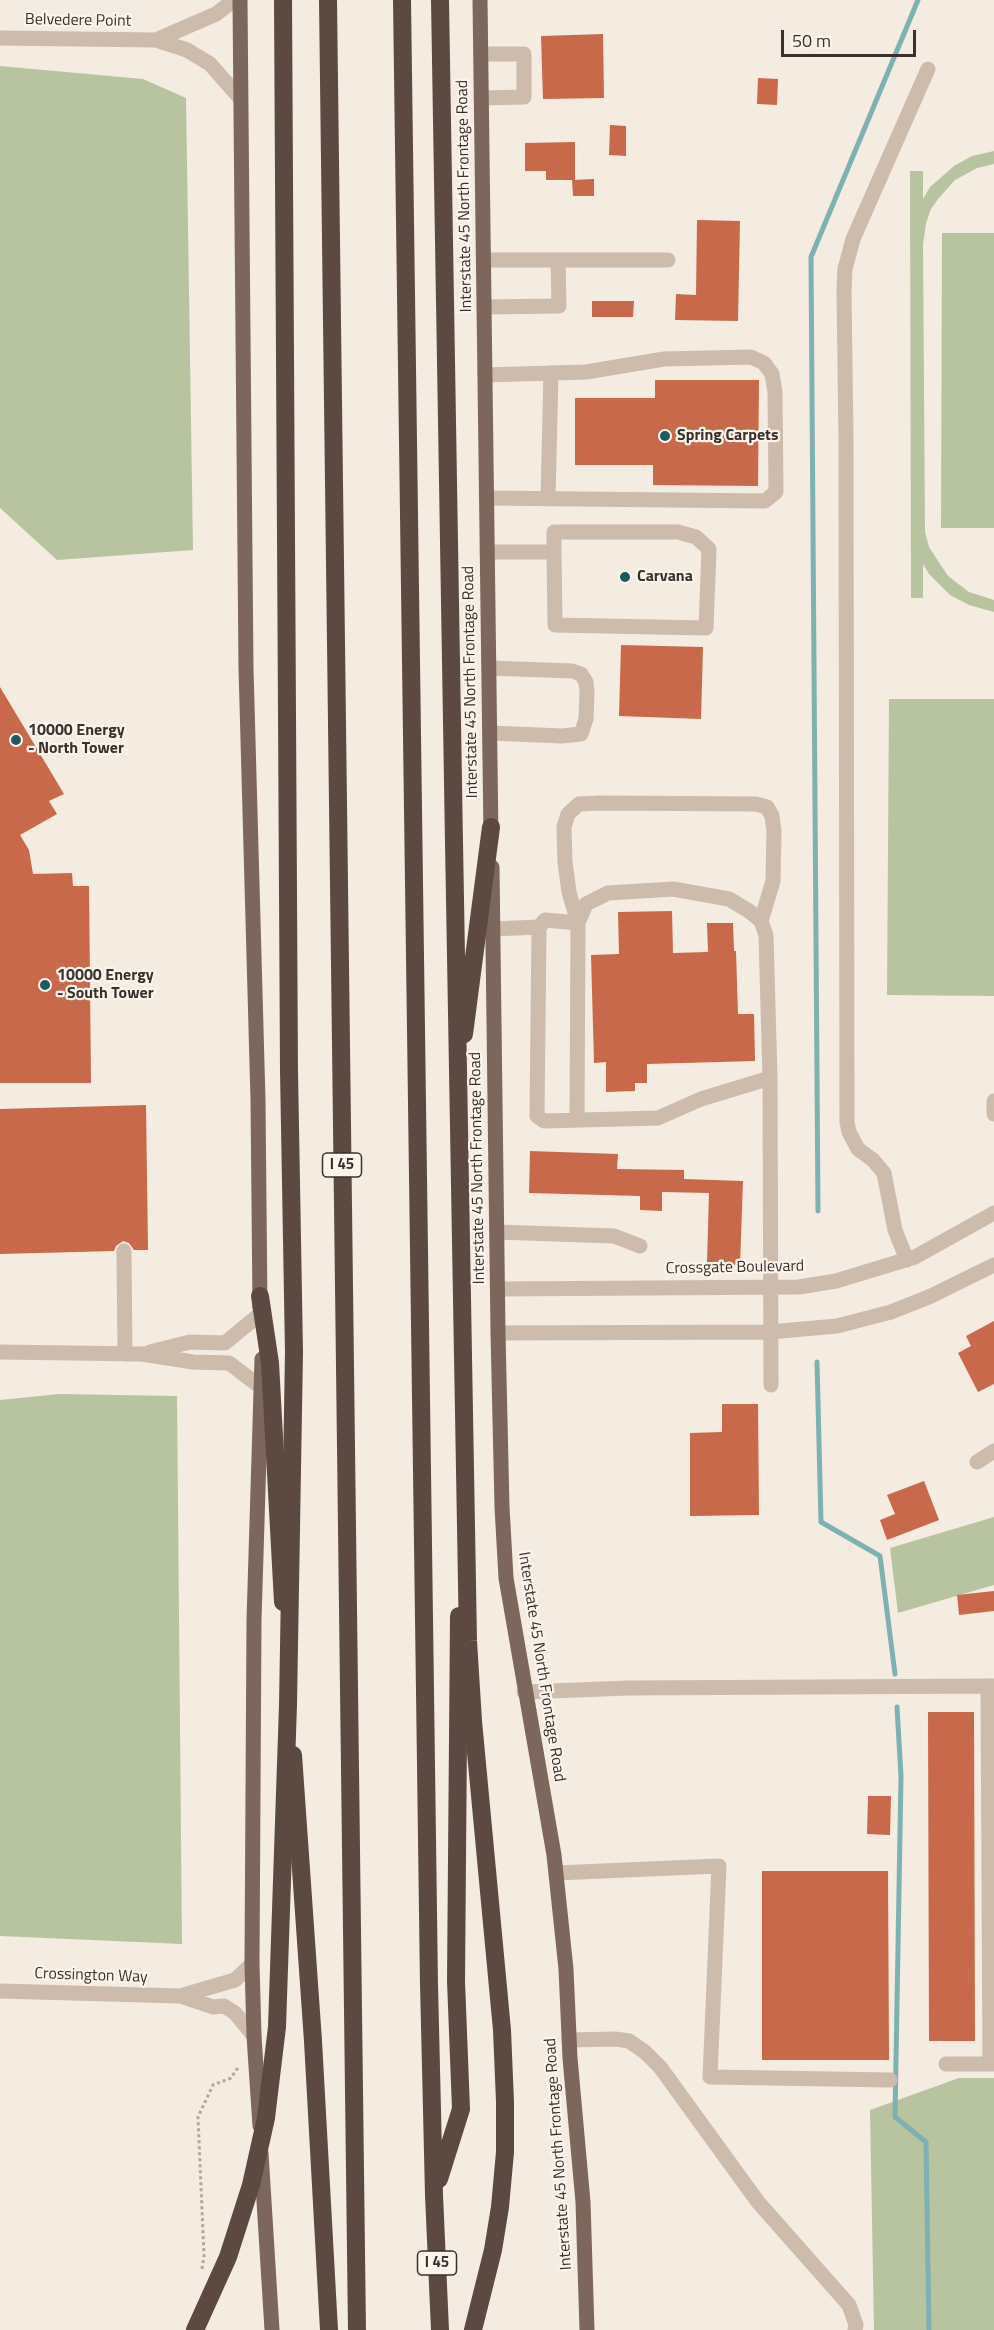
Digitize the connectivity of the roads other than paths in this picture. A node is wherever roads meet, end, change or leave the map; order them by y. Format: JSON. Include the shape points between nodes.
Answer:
{"nodes":[{"id":1,"x":234,"y":0,"type":"edge"},
{"id":2,"x":240,"y":0,"type":"edge"},
{"id":3,"x":283,"y":0,"type":"edge"},
{"id":4,"x":328,"y":0,"type":"edge"},
{"id":5,"x":402,"y":0,"type":"edge"},
{"id":6,"x":440,"y":0,"type":"edge"},
{"id":7,"x":480,"y":0,"type":"edge"},
{"id":8,"x":0,"y":38,"type":"edge"},
{"id":9,"x":156,"y":40,"type":"junction"},
{"id":10,"x":481,"y":54,"type":"junction"},
{"id":11,"x":928,"y":69,"type":"dead end"},
{"id":12,"x":482,"y":98,"type":"junction"},
{"id":13,"x":240,"y":99,"type":"junction"},
{"id":14,"x":483,"y":260,"type":"junction"},
{"id":15,"x":558,"y":260,"type":"junction"},
{"id":16,"x":668,"y":260,"type":"dead end"},
{"id":17,"x":484,"y":307,"type":"junction"},
{"id":18,"x":551,"y":373,"type":"junction"},
{"id":19,"x":485,"y":375,"type":"junction"},
{"id":20,"x":487,"y":498,"type":"junction"},
{"id":21,"x":548,"y":499,"type":"junction"},
{"id":22,"x":487,"y":552,"type":"junction"},
{"id":23,"x":554,"y":552,"type":"junction"},
{"id":24,"x":489,"y":668,"type":"junction"},
{"id":25,"x":490,"y":734,"type":"junction"},
{"id":26,"x":491,"y":827,"type":"junction"},
{"id":27,"x":760,"y":921,"type":"junction"},
{"id":28,"x":578,"y":923,"type":"junction"},
{"id":29,"x":539,"y":927,"type":"junction"},
{"id":30,"x":493,"y":928,"type":"junction"},
{"id":31,"x":770,"y":1078,"type":"junction"},
{"id":32,"x":994,"y":1101,"type":"edge"},
{"id":33,"x":994,"y":1114,"type":"edge"},
{"id":34,"x":577,"y":1119,"type":"junction"},
{"id":35,"x":994,"y":1213,"type":"edge"},
{"id":36,"x":497,"y":1232,"type":"junction"},
{"id":37,"x":640,"y":1246,"type":"dead end"},
{"id":38,"x":124,"y":1251,"type":"dead end"},
{"id":39,"x":907,"y":1260,"type":"junction"},
{"id":40,"x":994,"y":1265,"type":"edge"},
{"id":41,"x":498,"y":1288,"type":"junction"},
{"id":42,"x":771,"y":1288,"type":"junction"},
{"id":43,"x":260,"y":1305,"type":"junction"},
{"id":44,"x":770,"y":1332,"type":"junction"},
{"id":45,"x":498,"y":1333,"type":"junction"},
{"id":46,"x":0,"y":1352,"type":"edge"},
{"id":47,"x":125,"y":1354,"type":"junction"},
{"id":48,"x":142,"y":1354,"type":"junction"},
{"id":49,"x":771,"y":1385,"type":"dead end"},
{"id":50,"x":262,"y":1388,"type":"junction"},
{"id":51,"x":994,"y":1451,"type":"edge"},
{"id":52,"x":977,"y":1462,"type":"dead end"},
{"id":53,"x":991,"y":1686,"type":"edge"},
{"id":54,"x":525,"y":1692,"type":"junction"},
{"id":55,"x":556,"y":1873,"type":"junction"},
{"id":56,"x":252,"y":1964,"type":"junction"},
{"id":57,"x":0,"y":1991,"type":"edge"},
{"id":58,"x":180,"y":1996,"type":"junction"},
{"id":59,"x":254,"y":2036,"type":"junction"},
{"id":60,"x":569,"y":2040,"type":"junction"},
{"id":61,"x":946,"y":2064,"type":"dead end"},
{"id":62,"x":992,"y":2064,"type":"edge"},
{"id":63,"x":890,"y":2080,"type":"dead end"},
{"id":64,"x":434,"y":2195,"type":"junction"},
{"id":65,"x":195,"y":2330,"type":"edge"},
{"id":66,"x":272,"y":2330,"type":"edge"},
{"id":67,"x":329,"y":2330,"type":"edge"},
{"id":68,"x":357,"y":2330,"type":"edge"},
{"id":69,"x":440,"y":2330,"type":"edge"},
{"id":70,"x":472,"y":2330,"type":"edge"},
{"id":71,"x":587,"y":2330,"type":"edge"},
{"id":72,"x":855,"y":2330,"type":"edge"}],
"edges":[{"from":1,"to":9,"type":"street","name":"Belvedere Point","via":[[216,14]]},
{"from":2,"to":13,"type":"main road"},
{"from":3,"to":65,"type":"highway","bridge":true,"via":[[294,1352],[277,2027],[266,2118],[251,2185],[225,2265]]},
{"from":4,"to":68,"type":"highway","number":"I 45"},
{"from":5,"to":64,"type":"highway","number":"I 45"},
{"from":6,"to":70,"type":"highway","bridge":true,"via":[[468,1641],[502,2030],[505,2110],[500,2207]]},
{"from":7,"to":10,"type":"main road","name":"Interstate 45 North Frontage Road"},
{"from":8,"to":9,"type":"street","name":"Belvedere Point"},
{"from":9,"to":13,"type":"street","name":"Belvedere Point","via":[[187,50],[210,64]]},
{"from":10,"to":12,"type":"main road","name":"Interstate 45 North Frontage Road"},
{"from":10,"to":12,"type":"street","via":[[524,54],[524,97]]},
{"from":11,"to":39,"type":"street","via":[[853,239],[844,291],[847,1122],[858,1149],[884,1173],[895,1230]]},
{"from":12,"to":14,"type":"main road","name":"Interstate 45 North Frontage Road"},
{"from":13,"to":43,"type":"main road","via":[[246,668]]},
{"from":14,"to":15,"type":"street"},
{"from":14,"to":17,"type":"main road","name":"Interstate 45 North Frontage Road"},
{"from":15,"to":16,"type":"street"},
{"from":15,"to":17,"type":"street","via":[[559,306]]},
{"from":17,"to":19,"type":"main road","name":"Interstate 45 North Frontage Road"},
{"from":18,"to":19,"type":"street"},
{"from":18,"to":21,"type":"street"},
{"from":18,"to":21,"type":"street","via":[[586,372],[664,359],[751,357],[764,363],[772,374],[774,392],[776,492],[765,501]]},
{"from":19,"to":20,"type":"main road","name":"Interstate 45 North Frontage Road"},
{"from":20,"to":21,"type":"street"},
{"from":20,"to":22,"type":"main road","name":"Interstate 45 North Frontage Road"},
{"from":22,"to":23,"type":"street"},
{"from":22,"to":24,"type":"main road","name":"Interstate 45 North Frontage Road"},
{"from":23,"to":23,"type":"street","via":[[554,532],[678,532],[696,537],[709,549],[705,628],[555,625]]},
{"from":24,"to":25,"type":"main road","name":"Interstate 45 North Frontage Road"},
{"from":24,"to":25,"type":"street","via":[[572,670],[581,674],[587,692],[581,734]]},
{"from":25,"to":26,"type":"main road","name":"Interstate 45 North Frontage Road"},
{"from":26,"to":30,"type":"main road","name":"Interstate 45 North Frontage Road"},
{"from":26,"to":64,"type":"highway","via":[[465,1020],[456,1982],[461,2109]]},
{"from":27,"to":28,"type":"street","via":[[729,899],[673,890],[608,893],[586,904]]},
{"from":27,"to":28,"type":"street","via":[[773,881],[774,831],[767,807],[600,803],[579,804],[568,814],[564,827],[569,892]]},
{"from":27,"to":31,"type":"street","via":[[766,935]]},
{"from":28,"to":29,"type":"street","via":[[545,921]]},
{"from":28,"to":34,"type":"street"},
{"from":29,"to":30,"type":"street"},
{"from":29,"to":34,"type":"street","via":[[537,1116],[544,1121]]},
{"from":30,"to":36,"type":"main road","name":"Interstate 45 North Frontage Road"},
{"from":31,"to":34,"type":"street","via":[[701,1099],[658,1118]]},
{"from":31,"to":42,"type":"street"},
{"from":32,"to":33,"type":"street"},
{"from":35,"to":39,"type":"street","name":"Crossgate Boulevard"},
{"from":36,"to":37,"type":"street","via":[[614,1236]]},
{"from":36,"to":41,"type":"main road","name":"Interstate 45 North Frontage Road"},
{"from":38,"to":47,"type":"street"},
{"from":39,"to":42,"type":"street","name":"Crossgate Boulevard","via":[[836,1281]]},
{"from":40,"to":44,"type":"street","via":[[891,1311],[837,1326]]},
{"from":41,"to":42,"type":"street","name":"Crossgate Boulevard"},
{"from":41,"to":45,"type":"main road","name":"Interstate 45 North Frontage Road"},
{"from":42,"to":44,"type":"street"},
{"from":43,"to":48,"type":"street","via":[[225,1343],[190,1342]]},
{"from":43,"to":50,"type":"main road"},
{"from":43,"to":67,"type":"highway","via":[[270,1363]]},
{"from":44,"to":45,"type":"street"},
{"from":44,"to":49,"type":"street"},
{"from":45,"to":54,"type":"main road","name":"Interstate 45 North Frontage Road","via":[[506,1578]]},
{"from":46,"to":47,"type":"street"},
{"from":47,"to":48,"type":"street"},
{"from":48,"to":50,"type":"street","via":[[229,1363]]},
{"from":50,"to":56,"type":"main road","via":[[254,1620]]},
{"from":51,"to":52,"type":"street"},
{"from":53,"to":54,"type":"street"},
{"from":53,"to":62,"type":"street"},
{"from":54,"to":55,"type":"main road","name":"Interstate 45 North Frontage Road"},
{"from":55,"to":60,"type":"main road","name":"Interstate 45 North Frontage Road"},
{"from":55,"to":63,"type":"street","via":[[719,1866],[710,2077]]},
{"from":56,"to":58,"type":"street","name":"Crossington Way","via":[[235,1980]]},
{"from":56,"to":59,"type":"main road"},
{"from":57,"to":58,"type":"street","name":"Crossington Way"},
{"from":58,"to":59,"type":"street","name":"Crossington Way","via":[[224,2007],[235,2013]]},
{"from":59,"to":66,"type":"main road"},
{"from":60,"to":71,"type":"main road","name":"Interstate 45 North Frontage Road","via":[[583,2202]]},
{"from":60,"to":72,"type":"street","via":[[629,2041],[660,2067],[758,2202],[849,2305]]},
{"from":61,"to":62,"type":"street"},
{"from":64,"to":69,"type":"highway","number":"I 45"}]}
